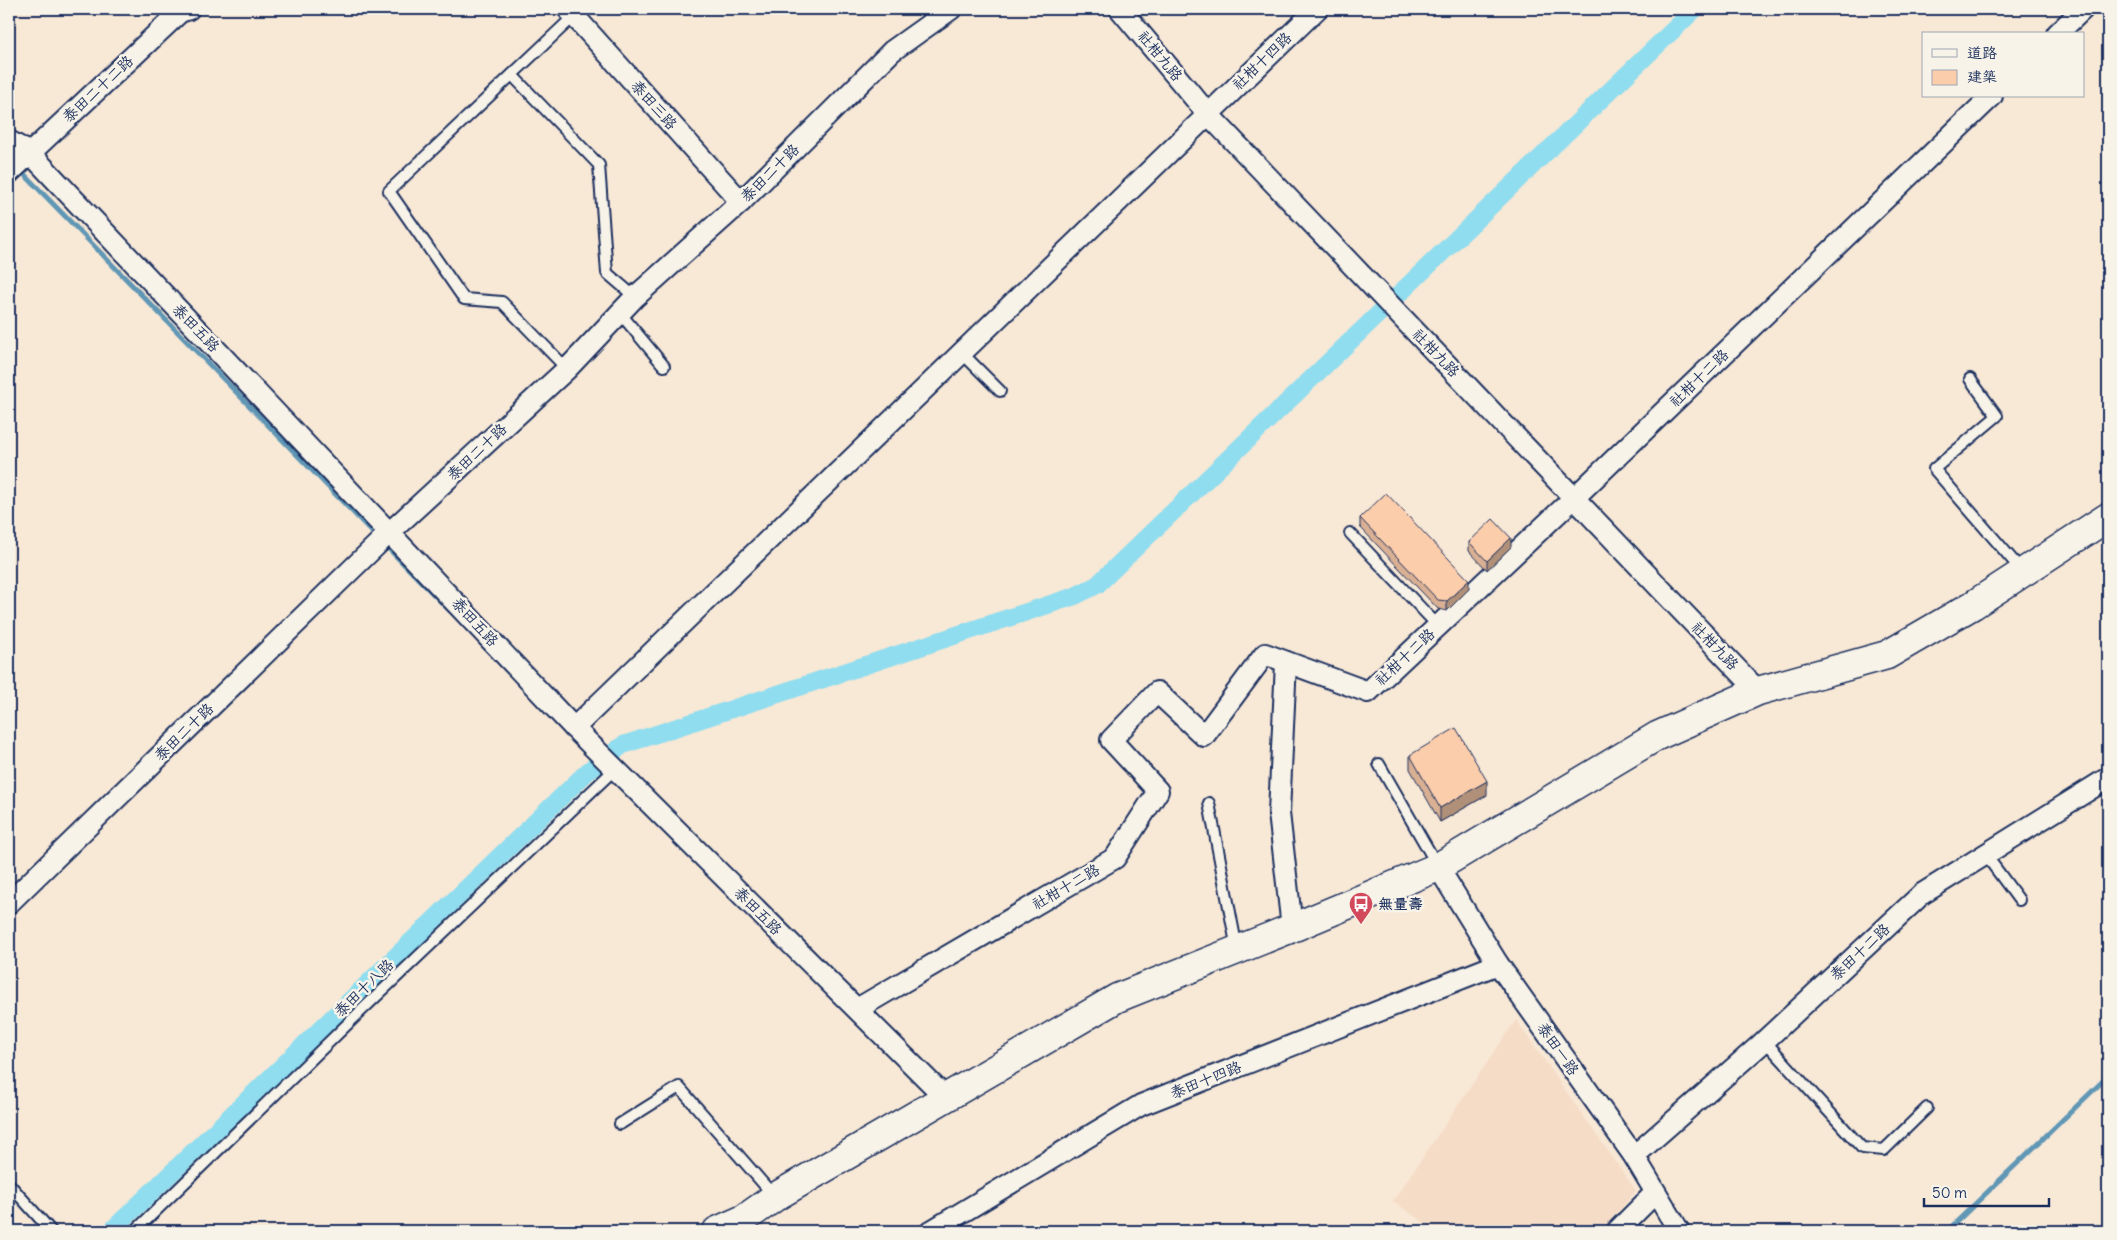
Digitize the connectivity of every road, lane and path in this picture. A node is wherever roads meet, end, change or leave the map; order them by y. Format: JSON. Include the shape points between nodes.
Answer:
{"nodes":[{"id":1,"x":951,"y":9,"type":"edge"},
{"id":2,"x":1120,"y":9,"type":"edge"},
{"id":3,"x":1317,"y":9,"type":"edge"},
{"id":4,"x":2083,"y":9,"type":"edge"},
{"id":5,"x":182,"y":10,"type":"edge"},
{"id":6,"x":571,"y":12,"type":"edge"},
{"id":7,"x":2059,"y":32,"type":"edge"},
{"id":8,"x":512,"y":75,"type":"junction"},
{"id":9,"x":1990,"y":98,"type":"edge"},
{"id":10,"x":1207,"y":113,"type":"junction"},
{"id":11,"x":9,"y":140,"type":"edge"},
{"id":12,"x":30,"y":153,"type":"junction"},
{"id":13,"x":9,"y":173,"type":"edge"},
{"id":14,"x":741,"y":202,"type":"junction"},
{"id":15,"x":635,"y":298,"type":"junction"},
{"id":16,"x":620,"y":314,"type":"junction"},
{"id":17,"x":961,"y":352,"type":"junction"},
{"id":18,"x":664,"y":366,"type":"dead end"},
{"id":19,"x":567,"y":369,"type":"junction"},
{"id":20,"x":1970,"y":379,"type":"dead end"},
{"id":21,"x":1000,"y":390,"type":"dead end"},
{"id":22,"x":1574,"y":498,"type":"junction"},
{"id":23,"x":2108,"y":517,"type":"edge"},
{"id":24,"x":390,"y":532,"type":"junction"},
{"id":25,"x":1350,"y":533,"type":"dead end"},
{"id":26,"x":2024,"y":572,"type":"junction"},
{"id":27,"x":1438,"y":626,"type":"junction"},
{"id":28,"x":1286,"y":662,"type":"junction"},
{"id":29,"x":1758,"y":691,"type":"junction"},
{"id":30,"x":574,"y":728,"type":"junction"},
{"id":31,"x":1379,"y":764,"type":"dead end"},
{"id":32,"x":616,"y":769,"type":"junction"},
{"id":33,"x":2108,"y":778,"type":"edge"},
{"id":34,"x":1209,"y":803,"type":"dead end"},
{"id":35,"x":1985,"y":854,"type":"junction"},
{"id":36,"x":1438,"y":867,"type":"junction"},
{"id":37,"x":2019,"y":900,"type":"dead end"},
{"id":38,"x":9,"y":902,"type":"edge"},
{"id":39,"x":1292,"y":928,"type":"junction"},
{"id":40,"x":1238,"y":950,"type":"junction"},
{"id":41,"x":1498,"y":964,"type":"junction"},
{"id":42,"x":857,"y":1009,"type":"junction"},
{"id":43,"x":1765,"y":1041,"type":"junction"},
{"id":44,"x":946,"y":1098,"type":"junction"},
{"id":45,"x":1927,"y":1108,"type":"dead end"},
{"id":46,"x":620,"y":1124,"type":"dead end"},
{"id":47,"x":1634,"y":1156,"type":"junction"},
{"id":48,"x":9,"y":1184,"type":"edge"},
{"id":49,"x":1655,"y":1193,"type":"junction"},
{"id":50,"x":775,"y":1197,"type":"junction"},
{"id":51,"x":51,"y":1231,"type":"edge"},
{"id":52,"x":135,"y":1231,"type":"edge"},
{"id":53,"x":717,"y":1231,"type":"edge"},
{"id":54,"x":931,"y":1231,"type":"edge"},
{"id":55,"x":1617,"y":1231,"type":"edge"},
{"id":56,"x":1680,"y":1231,"type":"edge"}],
"edges":[{"from":1,"to":14,"type":"street","name":"泰田二十路","via":[[892,51]]},
{"from":2,"to":10,"type":"street","name":"社柑九路"},
{"from":3,"to":10,"type":"street","name":"社柑十四路"},
{"from":4,"to":7,"type":"street"},
{"from":5,"to":12,"type":"street","name":"泰田二十二路"},
{"from":6,"to":8,"type":"lane"},
{"from":6,"to":14,"type":"street","name":"泰田三路"},
{"from":8,"to":15,"type":"lane","via":[[599,165],[607,273]]},
{"from":8,"to":19,"type":"lane","via":[[389,191],[464,299],[502,302]]},
{"from":9,"to":22,"type":"street","name":"社柑十二路"},
{"from":10,"to":17,"type":"street","name":"社柑十四路"},
{"from":10,"to":22,"type":"street","name":"社柑九路"},
{"from":11,"to":12,"type":"street","name":"泰田五路"},
{"from":12,"to":13,"type":"street","name":"泰田二十二路"},
{"from":12,"to":24,"type":"street","name":"泰田五路"},
{"from":14,"to":15,"type":"street","name":"泰田二十路"},
{"from":15,"to":16,"type":"street","name":"泰田二十路"},
{"from":16,"to":18,"type":"lane"},
{"from":16,"to":19,"type":"street","name":"泰田二十路"},
{"from":17,"to":21,"type":"lane"},
{"from":17,"to":30,"type":"street","name":"社柑十四路"},
{"from":19,"to":24,"type":"street","name":"泰田二十路"},
{"from":20,"to":26,"type":"lane","via":[[1997,416],[1934,469]]},
{"from":22,"to":27,"type":"street","name":"社柑十二路"},
{"from":22,"to":29,"type":"street","name":"社柑九路"},
{"from":23,"to":26,"type":"street"},
{"from":24,"to":30,"type":"street","name":"泰田五路"},
{"from":24,"to":38,"type":"street","name":"泰田二十路"},
{"from":25,"to":27,"type":"lane"},
{"from":26,"to":29,"type":"street","via":[[1888,654]]},
{"from":27,"to":28,"type":"street","name":"社柑十二路","via":[[1368,692]]},
{"from":28,"to":39,"type":"street","via":[[1279,813]]},
{"from":28,"to":42,"type":"street","name":"社柑十二路","via":[[1265,654],[1204,736],[1157,692],[1111,740],[1158,791],[1115,858]]},
{"from":29,"to":36,"type":"street","via":[[1657,736]]},
{"from":30,"to":32,"type":"street","name":"泰田五路"},
{"from":31,"to":36,"type":"lane"},
{"from":32,"to":42,"type":"street","name":"泰田五路"},
{"from":32,"to":52,"type":"lane","name":"泰田十八路"},
{"from":33,"to":35,"type":"street","name":"泰田十二路"},
{"from":34,"to":40,"type":"lane"},
{"from":35,"to":37,"type":"lane"},
{"from":35,"to":43,"type":"street","name":"泰田十二路","via":[[1922,894]]},
{"from":36,"to":39,"type":"street"},
{"from":36,"to":41,"type":"street","name":"泰田一路"},
{"from":39,"to":40,"type":"street"},
{"from":40,"to":44,"type":"street","via":[[1117,998]]},
{"from":41,"to":47,"type":"street","name":"泰田一路"},
{"from":41,"to":54,"type":"street","name":"泰田十四路","via":[[1141,1105]]},
{"from":42,"to":44,"type":"street","name":"泰田五路"},
{"from":43,"to":45,"type":"lane","via":[[1862,1148],[1884,1150]]},
{"from":43,"to":47,"type":"street","name":"泰田十二路"},
{"from":44,"to":50,"type":"street"},
{"from":46,"to":50,"type":"lane","via":[[679,1087]]},
{"from":47,"to":49,"type":"street","name":"泰田一路"},
{"from":48,"to":51,"type":"lane"},
{"from":49,"to":55,"type":"street"},
{"from":49,"to":56,"type":"street","name":"泰田一路"},
{"from":50,"to":53,"type":"street","via":[[744,1219]]}]}
